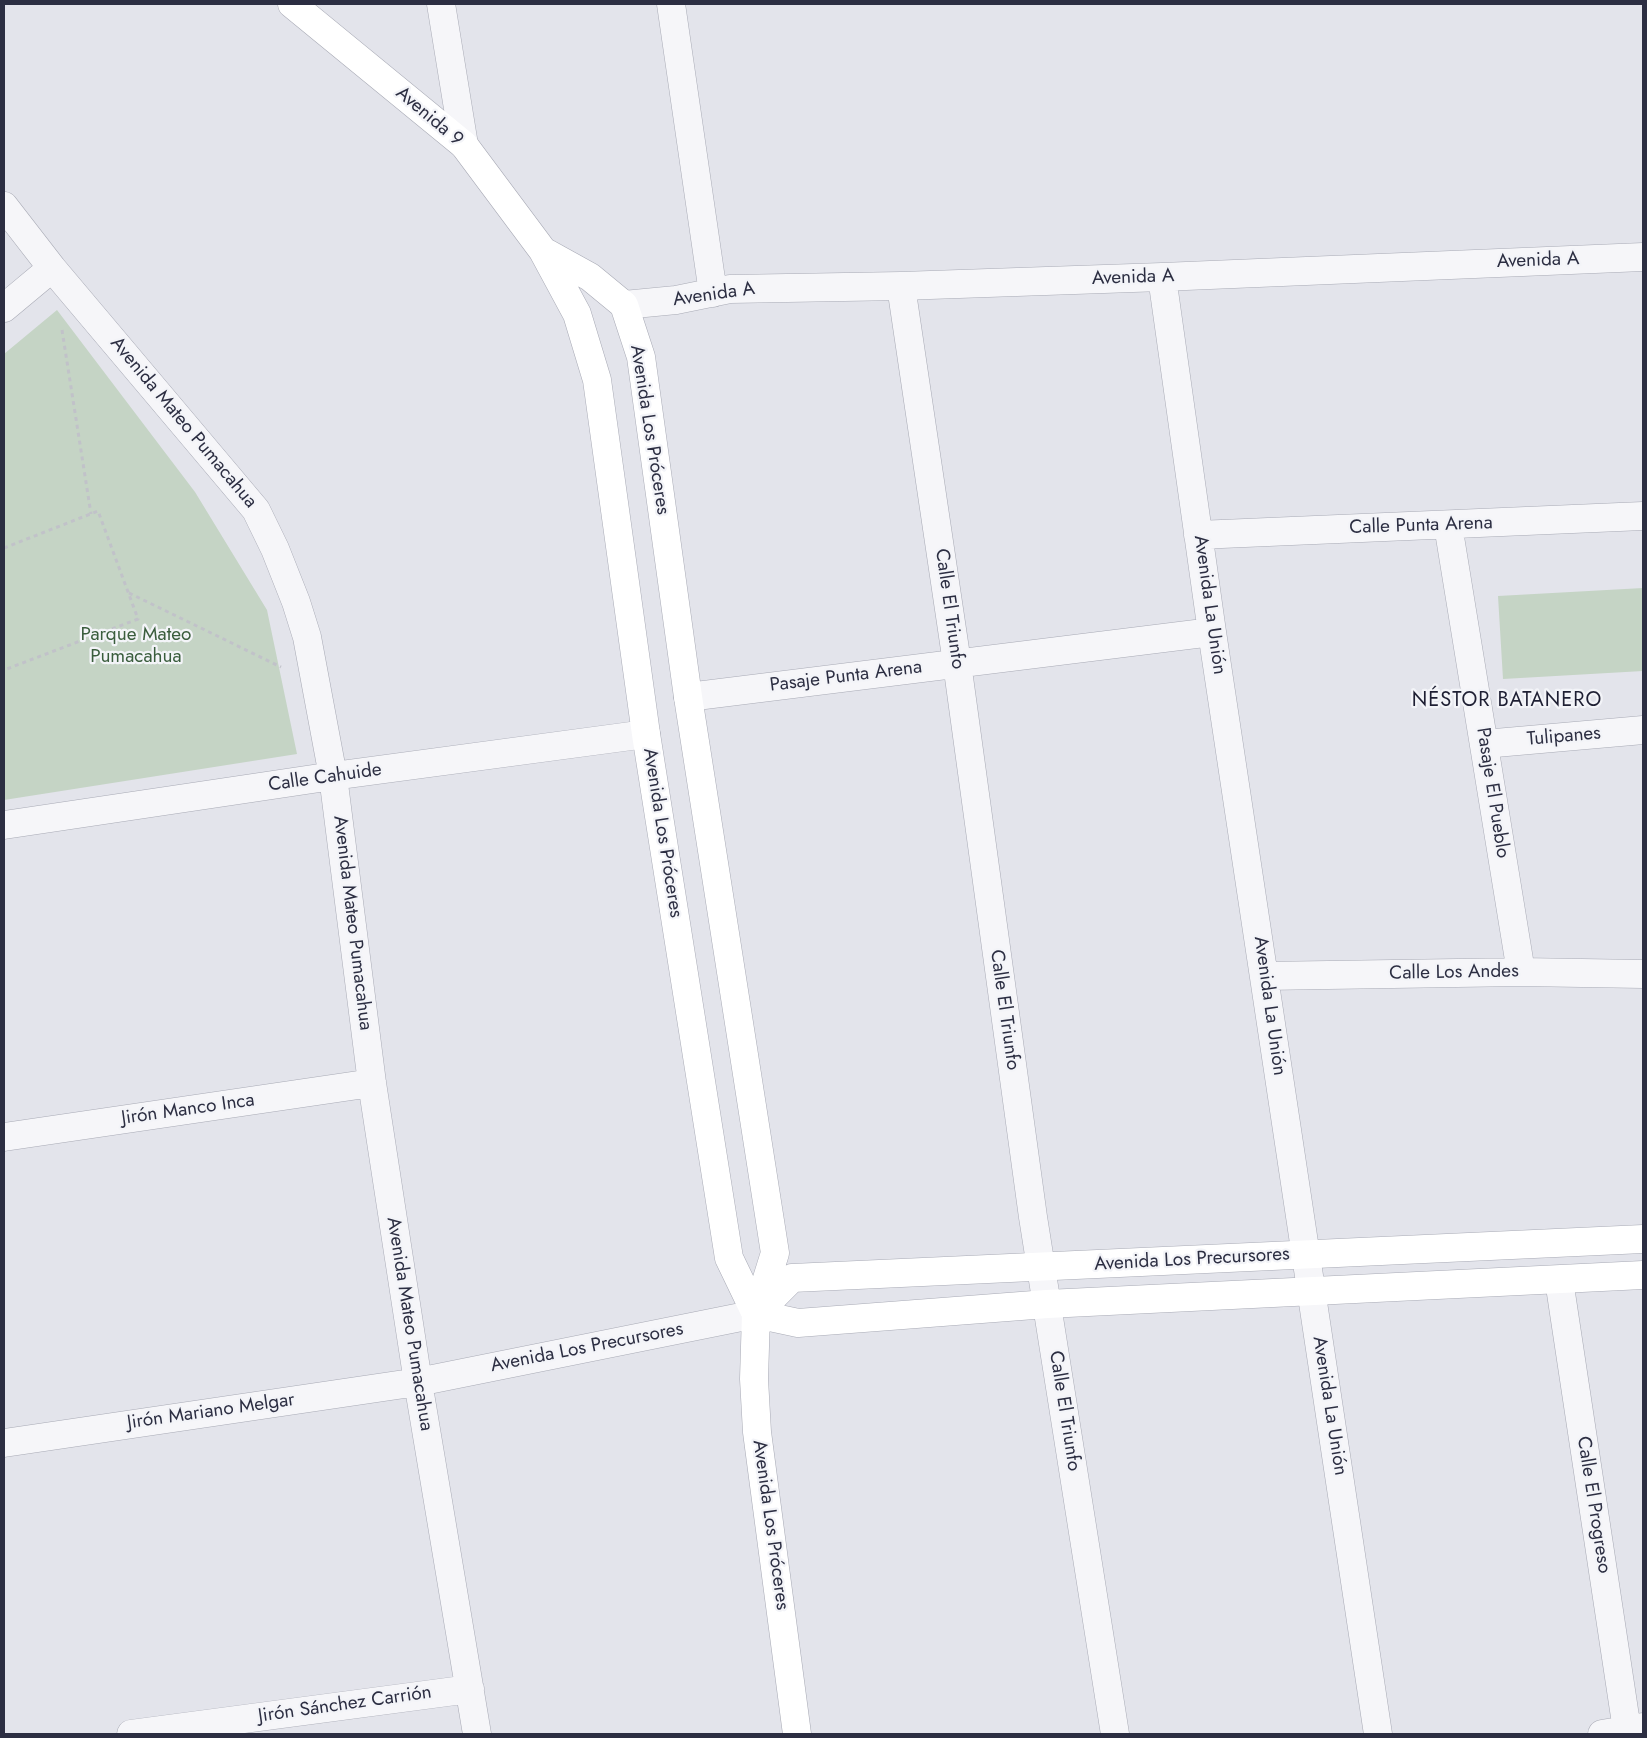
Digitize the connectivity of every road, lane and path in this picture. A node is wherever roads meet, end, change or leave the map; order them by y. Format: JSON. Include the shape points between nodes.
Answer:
{"nodes":[{"id":1,"x":292,"y":4,"type":"edge"},
{"id":2,"x":441,"y":4,"type":"edge"},
{"id":3,"x":671,"y":4,"type":"edge"},
{"id":4,"x":464,"y":145,"type":"junction"},
{"id":5,"x":4,"y":206,"type":"edge"},
{"id":6,"x":543,"y":250,"type":"junction"},
{"id":7,"x":1643,"y":257,"type":"edge"},
{"id":8,"x":52,"y":268,"type":"junction"},
{"id":9,"x":1162,"y":277,"type":"junction"},
{"id":10,"x":902,"y":286,"type":"junction"},
{"id":11,"x":713,"y":293,"type":"junction"},
{"id":12,"x":624,"y":305,"type":"junction"},
{"id":13,"x":4,"y":308,"type":"edge"},
{"id":14,"x":62,"y":327,"type":"dead end"},
{"id":15,"x":91,"y":514,"type":"junction"},
{"id":16,"x":1643,"y":516,"type":"edge"},
{"id":17,"x":1448,"y":525,"type":"junction"},
{"id":18,"x":1198,"y":535,"type":"junction"},
{"id":19,"x":4,"y":548,"type":"edge"},
{"id":20,"x":129,"y":592,"type":"junction"},
{"id":21,"x":1212,"y":632,"type":"junction"},
{"id":22,"x":957,"y":664,"type":"junction"},
{"id":23,"x":4,"y":670,"type":"edge"},
{"id":24,"x":316,"y":684,"type":"junction"},
{"id":25,"x":688,"y":696,"type":"junction"},
{"id":26,"x":1643,"y":730,"type":"edge"},
{"id":27,"x":646,"y":734,"type":"junction"},
{"id":28,"x":1484,"y":744,"type":"junction"},
{"id":29,"x":333,"y":776,"type":"junction"},
{"id":30,"x":4,"y":825,"type":"edge"},
{"id":31,"x":1521,"y":972,"type":"junction"},
{"id":32,"x":1643,"y":974,"type":"edge"},
{"id":33,"x":1264,"y":976,"type":"junction"},
{"id":34,"x":372,"y":1083,"type":"junction"},
{"id":35,"x":4,"y":1137,"type":"edge"},
{"id":36,"x":1643,"y":1239,"type":"edge"},
{"id":37,"x":1306,"y":1254,"type":"junction"},
{"id":38,"x":1041,"y":1266,"type":"junction"},
{"id":39,"x":1643,"y":1275,"type":"edge"},
{"id":40,"x":1559,"y":1280,"type":"junction"},
{"id":41,"x":1312,"y":1292,"type":"junction"},
{"id":42,"x":1048,"y":1304,"type":"junction"},
{"id":43,"x":756,"y":1314,"type":"junction"},
{"id":44,"x":418,"y":1382,"type":"junction"},
{"id":45,"x":4,"y":1443,"type":"edge"},
{"id":46,"x":470,"y":1689,"type":"junction"},
{"id":47,"x":1624,"y":1730,"type":"edge"},
{"id":48,"x":166,"y":1732,"type":"edge"},
{"id":49,"x":131,"y":1734,"type":"edge"},
{"id":50,"x":477,"y":1734,"type":"edge"},
{"id":51,"x":798,"y":1734,"type":"edge"},
{"id":52,"x":1115,"y":1734,"type":"edge"},
{"id":53,"x":1378,"y":1734,"type":"edge"}],
"edges":[{"from":1,"to":4,"type":"street","name":"Avenida 9"},
{"from":2,"to":4,"type":"street"},
{"from":3,"to":11,"type":"street"},
{"from":4,"to":6,"type":"street","name":"Avenida 9"},
{"from":5,"to":8,"type":"street","name":"Avenida Mateo Pumacahua"},
{"from":6,"to":12,"type":"street","via":[[590,276]]},
{"from":6,"to":27,"type":"street","name":"Avenida Los Próceres","via":[[576,314],[597,380]]},
{"from":7,"to":9,"type":"street","name":"Avenida A"},
{"from":8,"to":13,"type":"street"},
{"from":8,"to":24,"type":"street","name":"Avenida Mateo Pumacahua","via":[[256,510],[296,602]]},
{"from":9,"to":10,"type":"street","name":"Avenida A"},
{"from":9,"to":18,"type":"street","name":"Avenida La Unión"},
{"from":10,"to":11,"type":"street","name":"Avenida A","via":[[730,288]]},
{"from":10,"to":22,"type":"street","name":"Calle El Triunfo"},
{"from":11,"to":12,"type":"street","name":"Avenida A"},
{"from":12,"to":25,"type":"street","name":"Avenida Los Próceres","via":[[641,357]]},
{"from":14,"to":15,"type":"path"},
{"from":15,"to":19,"type":"path"},
{"from":15,"to":20,"type":"path","via":[[98,511]]},
{"from":16,"to":17,"type":"street","name":"Calle Punta Arena"},
{"from":17,"to":18,"type":"street","name":"Calle Punta Arena"},
{"from":17,"to":28,"type":"street","name":"Pasaje El Pueblo"},
{"from":18,"to":21,"type":"street","name":"Avenida La Unión"},
{"from":20,"to":23,"type":"path","via":[[138,619]]},
{"from":20,"to":24,"type":"path"},
{"from":21,"to":22,"type":"street","name":"Pasaje Punta Arena"},
{"from":21,"to":33,"type":"street","name":"Avenida La Unión"},
{"from":22,"to":25,"type":"street","name":"Pasaje Punta Arena"},
{"from":22,"to":38,"type":"street","name":"Calle El Triunfo"},
{"from":24,"to":29,"type":"street","name":"Avenida Mateo Pumacahua"},
{"from":25,"to":43,"type":"street","name":"Avenida Los Próceres","via":[[775,1253]]},
{"from":26,"to":28,"type":"street","name":"Tulipanes"},
{"from":27,"to":29,"type":"street","name":"Calle Cahuide"},
{"from":27,"to":43,"type":"street","name":"Avenida Los Próceres","via":[[729,1258]]},
{"from":28,"to":31,"type":"street","name":"Pasaje El Pueblo"},
{"from":29,"to":30,"type":"street","name":"Calle Cahuide"},
{"from":29,"to":34,"type":"street","name":"Avenida Mateo Pumacahua"},
{"from":31,"to":32,"type":"street","name":"Calle Los Andes"},
{"from":31,"to":33,"type":"street","name":"Calle Los Andes"},
{"from":33,"to":37,"type":"street","name":"Avenida La Unión"},
{"from":34,"to":35,"type":"street","name":"Jirón Manco Inca"},
{"from":34,"to":44,"type":"street","name":"Avenida Mateo Pumacahua"},
{"from":36,"to":37,"type":"street","name":"Avenida Los Precursores"},
{"from":37,"to":38,"type":"street","name":"Avenida Los Precursores"},
{"from":37,"to":41,"type":"street","name":"Avenida La Unión"},
{"from":38,"to":42,"type":"street","name":"Calle El Triunfo"},
{"from":38,"to":43,"type":"street","name":"Avenida Los Precursores","via":[[792,1278]]},
{"from":39,"to":40,"type":"street","name":"Avenida Los Precursores"},
{"from":40,"to":41,"type":"street","name":"Avenida Los Precursores"},
{"from":40,"to":47,"type":"street","name":"Calle El Progreso"},
{"from":41,"to":42,"type":"street","name":"Avenida Los Precursores"},
{"from":41,"to":53,"type":"street","name":"Avenida La Unión"},
{"from":42,"to":43,"type":"street","name":"Avenida Los Precursores","via":[[798,1323]]},
{"from":42,"to":52,"type":"street","name":"Calle El Triunfo"},
{"from":43,"to":44,"type":"street","name":"Avenida Los Precursores"},
{"from":43,"to":51,"type":"street","name":"Avenida Los Próceres","via":[[754,1379],[758,1432]]},
{"from":44,"to":45,"type":"street","name":"Jirón Mariano Melgar"},
{"from":44,"to":46,"type":"street","name":"Avenida Mateo Pumacahua"},
{"from":46,"to":48,"type":"street","name":"Jirón Sánchez Carrión"},
{"from":46,"to":50,"type":"street","name":"Avenida Mateo Pumacahua"},
{"from":48,"to":49,"type":"street","name":"Jirón Sánchez Carrión"}]}
